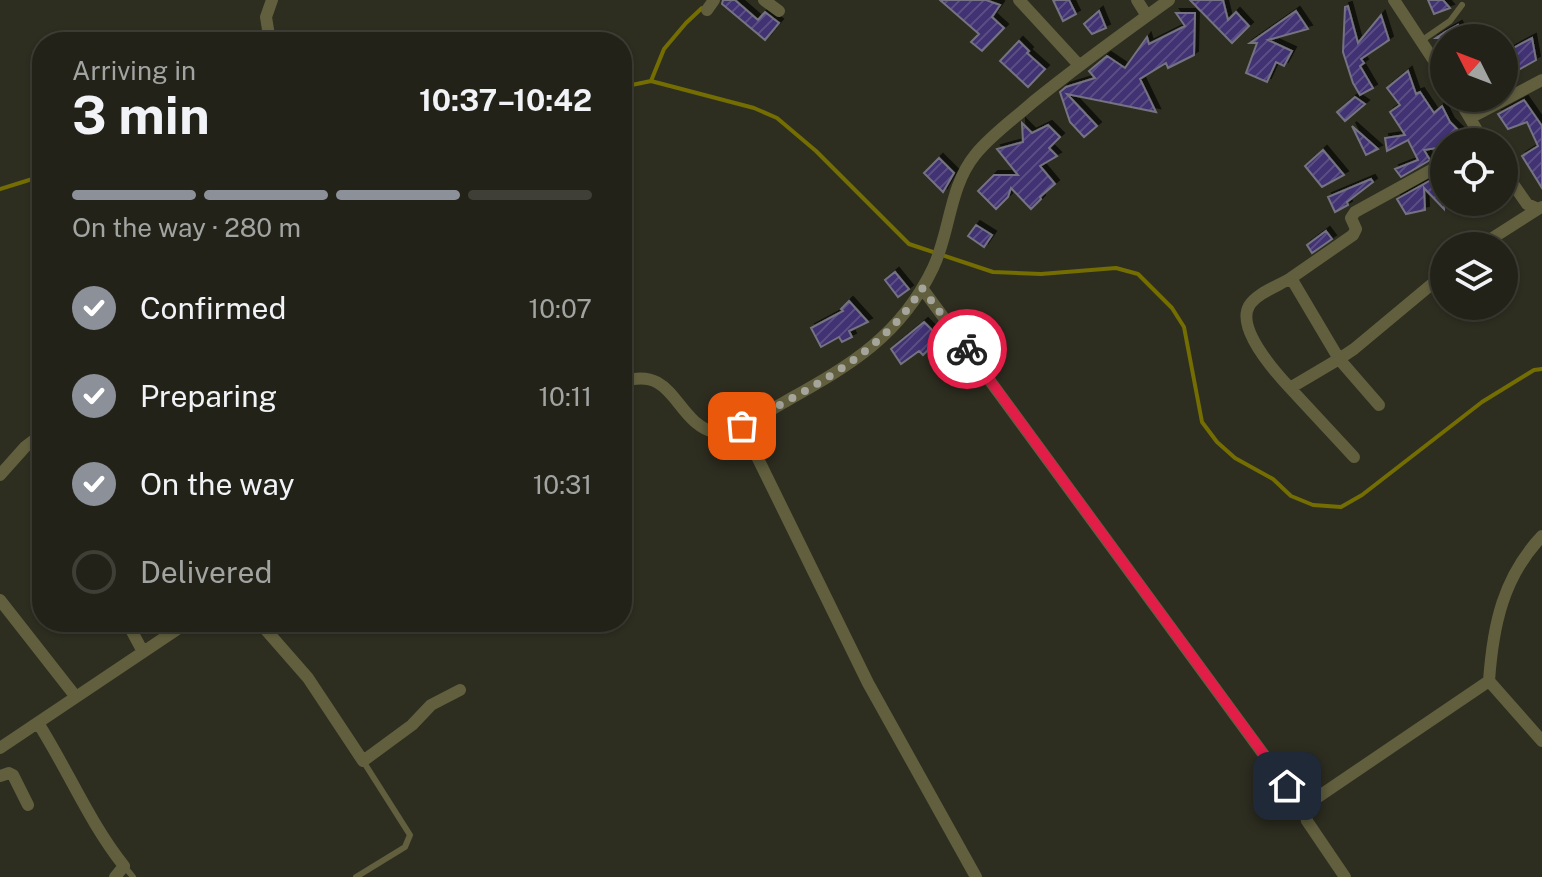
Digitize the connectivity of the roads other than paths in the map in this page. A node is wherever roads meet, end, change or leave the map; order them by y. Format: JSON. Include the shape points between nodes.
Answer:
{"nodes":[{"id":1,"x":272,"y":0,"type":"edge"},
{"id":2,"x":764,"y":0,"type":"edge"},
{"id":3,"x":1019,"y":0,"type":"edge"},
{"id":4,"x":1137,"y":0,"type":"edge"},
{"id":5,"x":1169,"y":0,"type":"edge"},
{"id":6,"x":1394,"y":0,"type":"edge"},
{"id":7,"x":1462,"y":5,"type":"dead end"},
{"id":8,"x":779,"y":11,"type":"dead end"},
{"id":9,"x":1147,"y":16,"type":"junction"},
{"id":10,"x":268,"y":32,"type":"edge"},
{"id":11,"x":1421,"y":41,"type":"junction"},
{"id":12,"x":1430,"y":55,"type":"edge"},
{"id":13,"x":1078,"y":64,"type":"junction"},
{"id":14,"x":1542,"y":80,"type":"edge"},
{"id":15,"x":1466,"y":112,"type":"edge"},
{"id":16,"x":1470,"y":118,"type":"junction"},
{"id":17,"x":1475,"y":128,"type":"edge"},
{"id":18,"x":1430,"y":171,"type":"edge"},
{"id":19,"x":1518,"y":191,"type":"edge"},
{"id":20,"x":1540,"y":208,"type":"edge"},
{"id":21,"x":1502,"y":232,"type":"edge"},
{"id":22,"x":1291,"y":278,"type":"junction"},
{"id":23,"x":1430,"y":286,"type":"edge"},
{"id":24,"x":922,"y":288,"type":"junction"},
{"id":25,"x":1339,"y":359,"type":"junction"},
{"id":26,"x":632,"y":380,"type":"edge"},
{"id":27,"x":1290,"y":388,"type":"junction"},
{"id":28,"x":1379,"y":405,"type":"dead end"},
{"id":29,"x":742,"y":426,"type":"junction"},
{"id":30,"x":32,"y":442,"type":"edge"},
{"id":31,"x":1354,"y":457,"type":"dead end"},
{"id":32,"x":0,"y":475,"type":"edge"},
{"id":33,"x":1542,"y":536,"type":"edge"},
{"id":34,"x":0,"y":600,"type":"edge"},
{"id":35,"x":132,"y":632,"type":"edge"},
{"id":36,"x":173,"y":632,"type":"edge"},
{"id":37,"x":268,"y":632,"type":"edge"},
{"id":38,"x":143,"y":652,"type":"junction"},
{"id":39,"x":1489,"y":681,"type":"junction"},
{"id":40,"x":460,"y":690,"type":"dead end"},
{"id":41,"x":76,"y":697,"type":"junction"},
{"id":42,"x":38,"y":723,"type":"junction"},
{"id":43,"x":1542,"y":741,"type":"edge"},
{"id":44,"x":0,"y":748,"type":"edge"},
{"id":45,"x":363,"y":761,"type":"junction"},
{"id":46,"x":0,"y":776,"type":"edge"},
{"id":47,"x":28,"y":805,"type":"dead end"},
{"id":48,"x":1305,"y":811,"type":"junction"},
{"id":49,"x":124,"y":866,"type":"junction"},
{"id":50,"x":115,"y":877,"type":"edge"},
{"id":51,"x":133,"y":877,"type":"edge"},
{"id":52,"x":356,"y":877,"type":"edge"},
{"id":53,"x":976,"y":877,"type":"edge"},
{"id":54,"x":1345,"y":877,"type":"edge"}],
"edges":[{"from":1,"to":10,"type":"street","via":[[266,17]]},
{"from":2,"to":8,"type":"street"},
{"from":3,"to":13,"type":"street"},
{"from":4,"to":9,"type":"street"},
{"from":5,"to":9,"type":"street"},
{"from":6,"to":11,"type":"street"},
{"from":7,"to":11,"type":"lane","via":[[1450,21]]},
{"from":9,"to":13,"type":"street"},
{"from":11,"to":12,"type":"street"},
{"from":13,"to":24,"type":"street","via":[[973,156],[935,266]]},
{"from":14,"to":16,"type":"street"},
{"from":15,"to":16,"type":"street"},
{"from":16,"to":17,"type":"street"},
{"from":18,"to":22,"type":"street","via":[[1355,212],[1353,235]]},
{"from":19,"to":20,"type":"street","via":[[1527,204]]},
{"from":20,"to":21,"type":"street"},
{"from":22,"to":25,"type":"street"},
{"from":22,"to":27,"type":"street","via":[[1255,299],[1246,314],[1260,351]]},
{"from":23,"to":25,"type":"street"},
{"from":24,"to":29,"type":"street","via":[[893,329],[866,352]]},
{"from":24,"to":48,"type":"street"},
{"from":25,"to":27,"type":"street"},
{"from":25,"to":28,"type":"street"},
{"from":26,"to":29,"type":"street","via":[[659,382],[690,418],[711,432]]},
{"from":27,"to":31,"type":"street"},
{"from":29,"to":53,"type":"street","via":[[868,683]]},
{"from":30,"to":32,"type":"street"},
{"from":33,"to":39,"type":"street","via":[[1518,564],[1504,598]]},
{"from":34,"to":41,"type":"street"},
{"from":35,"to":38,"type":"street"},
{"from":36,"to":38,"type":"street"},
{"from":37,"to":45,"type":"street","via":[[308,678]]},
{"from":38,"to":41,"type":"street"},
{"from":39,"to":43,"type":"street"},
{"from":39,"to":48,"type":"street","via":[[1312,801]]},
{"from":40,"to":45,"type":"street","via":[[431,705]]},
{"from":41,"to":42,"type":"street"},
{"from":42,"to":44,"type":"street"},
{"from":42,"to":49,"type":"street"},
{"from":45,"to":52,"type":"lane","via":[[410,835],[405,847]]},
{"from":46,"to":47,"type":"street","via":[[13,775]]},
{"from":48,"to":54,"type":"street"},
{"from":49,"to":50,"type":"street"},
{"from":49,"to":51,"type":"lane"}]}
